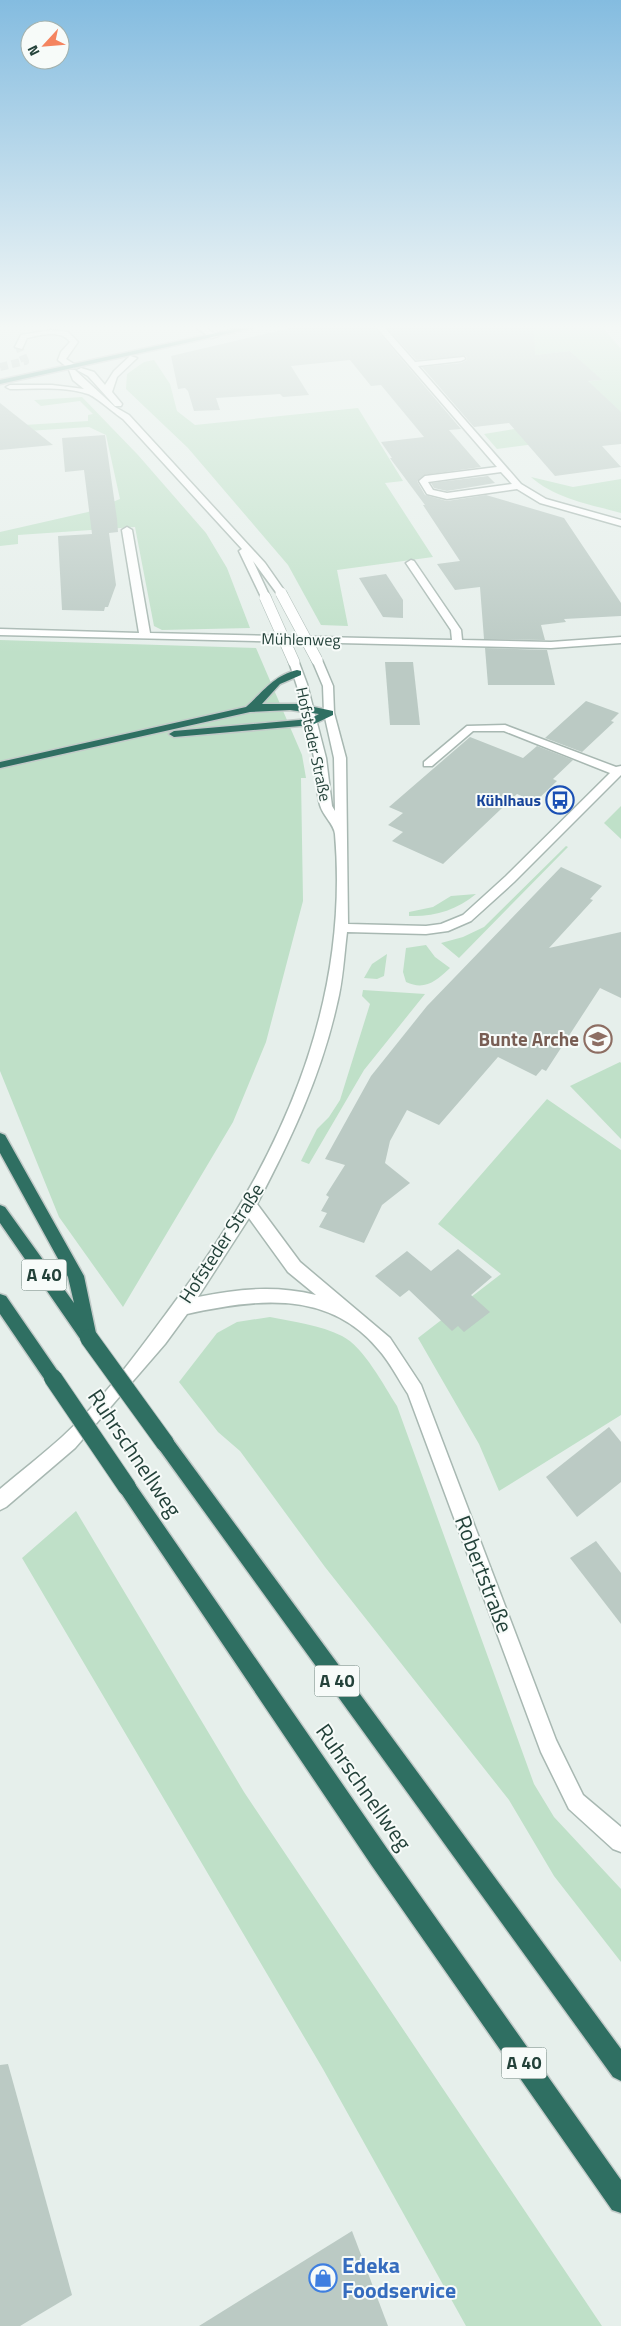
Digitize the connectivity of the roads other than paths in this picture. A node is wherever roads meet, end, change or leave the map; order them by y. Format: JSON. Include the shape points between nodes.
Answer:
{"nodes":[{"id":1,"x":144,"y":437,"type":"edge"},
{"id":2,"x":474,"y":437,"type":"edge"},
{"id":3,"x":502,"y":469,"type":"junction"},
{"id":4,"x":518,"y":486,"type":"junction"},
{"id":5,"x":621,"y":522,"type":"edge"},
{"id":6,"x":127,"y":530,"type":"dead end"},
{"id":7,"x":241,"y":545,"type":"junction"},
{"id":8,"x":411,"y":563,"type":"dead end"},
{"id":9,"x":0,"y":632,"type":"edge"},
{"id":10,"x":145,"y":636,"type":"junction"},
{"id":11,"x":621,"y":640,"type":"edge"},
{"id":12,"x":457,"y":642,"type":"junction"},
{"id":13,"x":295,"y":667,"type":"junction"},
{"id":14,"x":307,"y":707,"type":"junction"},
{"id":15,"x":250,"y":709,"type":"junction"},
{"id":16,"x":329,"y":713,"type":"junction"},
{"id":17,"x":312,"y":722,"type":"junction"},
{"id":18,"x":90,"y":745,"type":"junction"},
{"id":19,"x":48,"y":756,"type":"junction"},
{"id":20,"x":428,"y":764,"type":"dead end"},
{"id":21,"x":0,"y":765,"type":"edge"},
{"id":22,"x":619,"y":770,"type":"edge"},
{"id":23,"x":0,"y":774,"type":"edge"},
{"id":24,"x":341,"y":832,"type":"junction"},
{"id":25,"x":341,"y":928,"type":"junction"},
{"id":26,"x":0,"y":1139,"type":"edge"},
{"id":27,"x":249,"y":1205,"type":"junction"},
{"id":28,"x":0,"y":1211,"type":"edge"},
{"id":29,"x":0,"y":1301,"type":"edge"},
{"id":30,"x":0,"y":1308,"type":"edge"},
{"id":31,"x":180,"y":1308,"type":"junction"},
{"id":32,"x":344,"y":1310,"type":"junction"},
{"id":33,"x":26,"y":1338,"type":"junction"},
{"id":34,"x":89,"y":1338,"type":"junction"},
{"id":35,"x":0,"y":1501,"type":"edge"},
{"id":36,"x":621,"y":1841,"type":"edge"},
{"id":37,"x":621,"y":2069,"type":"edge"},
{"id":38,"x":621,"y":2201,"type":"edge"}],
"edges":[{"from":1,"to":7,"type":"street","name":"Hofsteder Straße"},
{"from":2,"to":3,"type":"street"},
{"from":3,"to":4,"type":"street"},
{"from":3,"to":4,"type":"street","via":[[423,481],[430,492],[447,496]]},
{"from":4,"to":5,"type":"street","via":[[543,501]]},
{"from":6,"to":10,"type":"street"},
{"from":7,"to":13,"type":"street","name":"Hofsteder Straße","bridge":true},
{"from":7,"to":16,"type":"street","name":"Hofsteder Straße","bridge":true,"via":[[262,566],[281,593],[317,660],[328,686]]},
{"from":8,"to":12,"type":"street","via":[[456,630]]},
{"from":9,"to":10,"type":"street","name":"Mühlenweg"},
{"from":10,"to":12,"type":"street","name":"Mühlenweg"},
{"from":11,"to":12,"type":"street","name":"Mühlenweg","via":[[551,645]]},
{"from":13,"to":14,"type":"street","name":"Hofsteder Straße"},
{"from":13,"to":15,"type":"highway"},
{"from":14,"to":15,"type":"highway","via":[[275,705]]},
{"from":14,"to":16,"type":"highway"},
{"from":14,"to":17,"type":"street","name":"Hofsteder Straße"},
{"from":15,"to":18,"type":"highway"},
{"from":16,"to":17,"type":"highway"},
{"from":16,"to":24,"type":"street","name":"Hofsteder Straße","via":[[340,758]]},
{"from":17,"to":18,"type":"highway"},
{"from":17,"to":24,"type":"street","name":"Hofsteder Straße","via":[[326,806]]},
{"from":18,"to":19,"type":"highway"},
{"from":19,"to":21,"type":"highway"},
{"from":19,"to":23,"type":"highway"},
{"from":20,"to":22,"type":"street","via":[[471,728],[505,728]]},
{"from":22,"to":25,"type":"street","via":[[468,918],[443,928],[426,930]]},
{"from":24,"to":25,"type":"street","name":"Hofsteder Straße"},
{"from":25,"to":27,"type":"street","name":"Hofsteder Straße","via":[[331,1002],[317,1055],[289,1128]]},
{"from":26,"to":34,"type":"highway","via":[[76,1276]]},
{"from":27,"to":31,"type":"street","name":"Hofsteder Straße","via":[[212,1265]]},
{"from":27,"to":32,"type":"street","name":"Robertstraße","via":[[294,1267]]},
{"from":28,"to":34,"type":"highway","name":"Ruhrschnellweg","number":"A 40"},
{"from":29,"to":33,"type":"highway","name":"Ruhrschnellweg","number":"A 40"},
{"from":30,"to":33,"type":"highway"},
{"from":31,"to":32,"type":"street","name":"Robertstraße","via":[[222,1299],[280,1295]]},
{"from":31,"to":35,"type":"street","name":"Hofsteder Straße","via":[[100,1408],[68,1442]]},
{"from":32,"to":36,"type":"street","name":"Robertstraße","via":[[384,1343],[415,1390],[548,1745],[576,1802]]},
{"from":33,"to":38,"type":"highway","name":"Ruhrschnellweg","number":"A 40","bridge":true,"via":[[380,1858]]},
{"from":34,"to":37,"type":"highway","name":"Ruhrschnellweg","number":"A 40","bridge":true}]}
